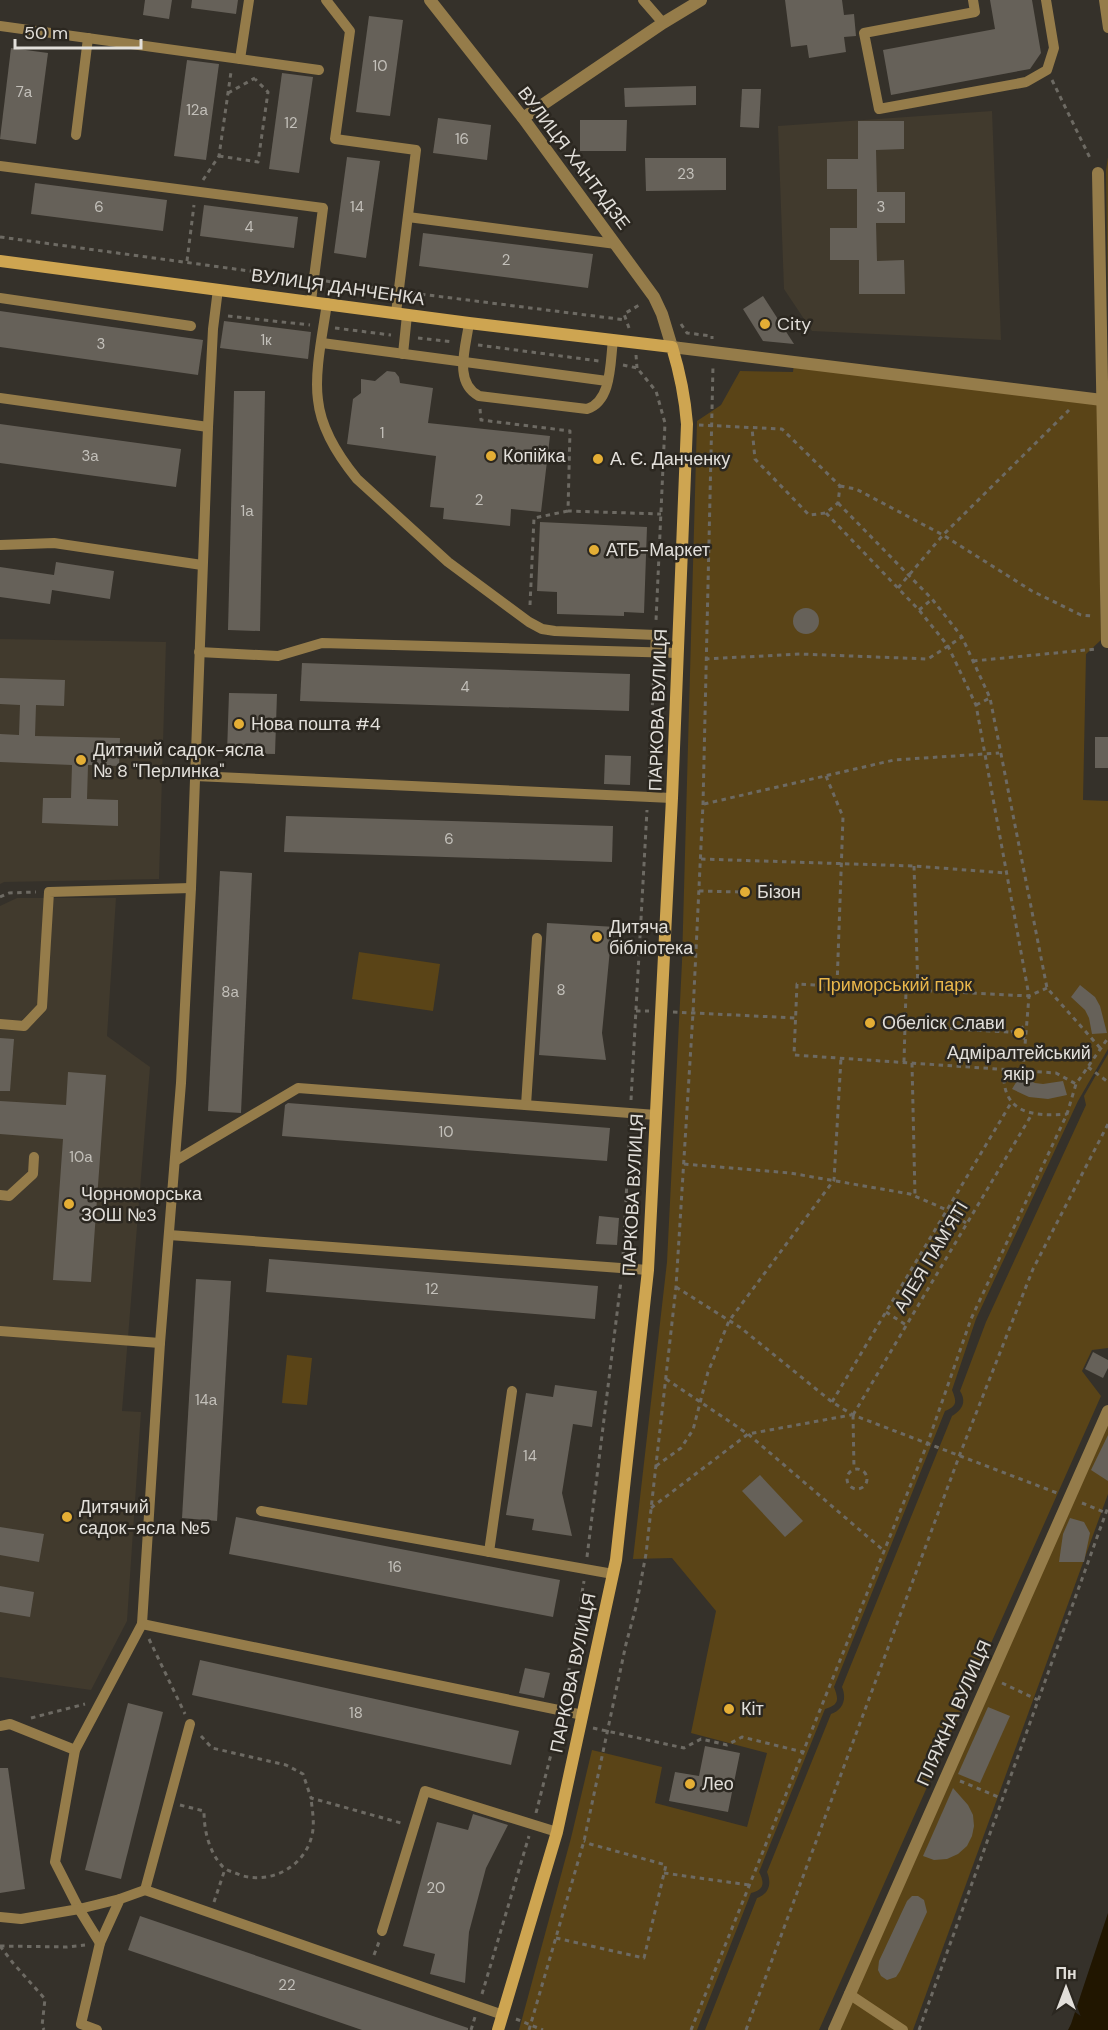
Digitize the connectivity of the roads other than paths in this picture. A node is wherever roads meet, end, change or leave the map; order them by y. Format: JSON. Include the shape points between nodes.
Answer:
{"nodes":[{"id":1,"x":249,"y":0,"type":"edge"},
{"id":2,"x":326,"y":0,"type":"edge"},
{"id":3,"x":430,"y":0,"type":"edge"},
{"id":4,"x":643,"y":0,"type":"edge"},
{"id":5,"x":701,"y":0,"type":"edge"},
{"id":6,"x":973,"y":0,"type":"edge"},
{"id":7,"x":1046,"y":0,"type":"edge"},
{"id":8,"x":1104,"y":0,"type":"edge"},
{"id":9,"x":663,"y":23,"type":"junction"},
{"id":10,"x":0,"y":26,"type":"edge"},
{"id":11,"x":1108,"y":28,"type":"edge"},
{"id":12,"x":88,"y":38,"type":"junction"},
{"id":13,"x":236,"y":59,"type":"junction"},
{"id":14,"x":319,"y":70,"type":"dead end"},
{"id":15,"x":523,"y":118,"type":"junction"},
{"id":16,"x":76,"y":135,"type":"dead end"},
{"id":17,"x":0,"y":166,"type":"edge"},
{"id":18,"x":1103,"y":171,"type":"edge"},
{"id":19,"x":408,"y":217,"type":"junction"},
{"id":20,"x":616,"y":244,"type":"junction"},
{"id":21,"x":0,"y":261,"type":"edge"},
{"id":22,"x":218,"y":289,"type":"junction"},
{"id":23,"x":0,"y":298,"type":"edge"},
{"id":24,"x":311,"y":301,"type":"junction"},
{"id":25,"x":327,"y":303,"type":"junction"},
{"id":26,"x":401,"y":314,"type":"junction"},
{"id":27,"x":469,"y":323,"type":"junction"},
{"id":28,"x":191,"y":326,"type":"dead end"},
{"id":29,"x":613,"y":340,"type":"junction"},
{"id":30,"x":322,"y":343,"type":"junction"},
{"id":31,"x":672,"y":347,"type":"junction"},
{"id":32,"x":403,"y":354,"type":"junction"},
{"id":33,"x":464,"y":362,"type":"junction"},
{"id":34,"x":607,"y":381,"type":"junction"},
{"id":35,"x":0,"y":398,"type":"edge"},
{"id":36,"x":1102,"y":400,"type":"junction"},
{"id":37,"x":208,"y":426,"type":"junction"},
{"id":38,"x":0,"y":545,"type":"edge"},
{"id":39,"x":202,"y":565,"type":"junction"},
{"id":40,"x":1107,"y":616,"type":"edge"},
{"id":41,"x":1108,"y":642,"type":"edge"},
{"id":42,"x":199,"y":652,"type":"junction"},
{"id":43,"x":655,"y":653,"type":"junction"},
{"id":44,"x":678,"y":653,"type":"junction"},
{"id":45,"x":195,"y":776,"type":"junction"},
{"id":46,"x":672,"y":798,"type":"junction"},
{"id":47,"x":191,"y":888,"type":"junction"},
{"id":48,"x":537,"y":938,"type":"dead end"},
{"id":49,"x":0,"y":1024,"type":"edge"},
{"id":50,"x":526,"y":1105,"type":"junction"},
{"id":51,"x":656,"y":1115,"type":"junction"},
{"id":52,"x":33,"y":1156,"type":"dead end"},
{"id":53,"x":175,"y":1161,"type":"junction"},
{"id":54,"x":0,"y":1195,"type":"edge"},
{"id":55,"x":169,"y":1235,"type":"junction"},
{"id":56,"x":648,"y":1270,"type":"junction"},
{"id":57,"x":0,"y":1331,"type":"edge"},
{"id":58,"x":160,"y":1344,"type":"junction"},
{"id":59,"x":512,"y":1391,"type":"dead end"},
{"id":60,"x":1108,"y":1411,"type":"edge"},
{"id":61,"x":261,"y":1511,"type":"dead end"},
{"id":62,"x":489,"y":1552,"type":"junction"},
{"id":63,"x":613,"y":1574,"type":"junction"},
{"id":64,"x":142,"y":1624,"type":"junction"},
{"id":65,"x":583,"y":1715,"type":"junction"},
{"id":66,"x":190,"y":1724,"type":"road end"},
{"id":67,"x":5,"y":1725,"type":"edge"},
{"id":68,"x":75,"y":1750,"type":"junction"},
{"id":69,"x":557,"y":1832,"type":"junction"},
{"id":70,"x":145,"y":1890,"type":"junction"},
{"id":71,"x":120,"y":1899,"type":"junction"},
{"id":72,"x":78,"y":1909,"type":"junction"},
{"id":73,"x":0,"y":1917,"type":"edge"},
{"id":74,"x":382,"y":1931,"type":"road end"},
{"id":75,"x":100,"y":1943,"type":"junction"},
{"id":76,"x":849,"y":1994,"type":"junction"},
{"id":77,"x":503,"y":2015,"type":"junction"},
{"id":78,"x":77,"y":2027,"type":"edge"},
{"id":79,"x":98,"y":2030,"type":"edge"},
{"id":80,"x":498,"y":2030,"type":"edge"},
{"id":81,"x":834,"y":2030,"type":"edge"},
{"id":82,"x":903,"y":2030,"type":"edge"}],
"edges":[{"from":1,"to":13,"type":"lane"},
{"from":2,"to":19,"type":"lane","via":[[350,31],[335,139],[416,150]]},
{"from":3,"to":15,"type":"street","name":"ВУЛИЦЯ ХАНТАДЗЕ"},
{"from":4,"to":9,"type":"lane"},
{"from":5,"to":9,"type":"street"},
{"from":6,"to":7,"type":"lane","via":[[975,12],[864,33],[879,109],[1026,82],[1047,70],[1054,48]]},
{"from":8,"to":11,"type":"lane"},
{"from":9,"to":15,"type":"street"},
{"from":10,"to":12,"type":"lane"},
{"from":12,"to":13,"type":"lane"},
{"from":12,"to":16,"type":"lane"},
{"from":13,"to":14,"type":"lane"},
{"from":15,"to":20,"type":"street","name":"ВУЛИЦЯ ХАНТАДЗЕ"},
{"from":17,"to":24,"type":"lane","via":[[323,208]]},
{"from":18,"to":36,"type":"street"},
{"from":19,"to":20,"type":"lane"},
{"from":19,"to":26,"type":"lane"},
{"from":20,"to":31,"type":"street","name":"ВУЛИЦЯ ХАНТАДЗЕ","via":[[654,297]]},
{"from":21,"to":22,"type":"street","name":"ВУЛИЦЯ ДАНЧЕНКА"},
{"from":22,"to":24,"type":"street","name":"ВУЛИЦЯ ДАНЧЕНКА"},
{"from":22,"to":37,"type":"lane"},
{"from":23,"to":28,"type":"lane"},
{"from":24,"to":25,"type":"street","name":"ВУЛИЦЯ ДАНЧЕНКА"},
{"from":25,"to":26,"type":"street","name":"ВУЛИЦЯ ДАНЧЕНКА"},
{"from":25,"to":30,"type":"lane"},
{"from":26,"to":27,"type":"street","name":"ВУЛИЦЯ ДАНЧЕНКА"},
{"from":26,"to":32,"type":"lane"},
{"from":27,"to":29,"type":"street","name":"ВУЛИЦЯ ДАНЧЕНКА"},
{"from":27,"to":33,"type":"lane"},
{"from":29,"to":31,"type":"street","name":"ВУЛИЦЯ ДАНЧЕНКА"},
{"from":29,"to":34,"type":"lane"},
{"from":30,"to":32,"type":"lane"},
{"from":30,"to":43,"type":"lane","via":[[317,384],[326,428],[347,467],[430,547],[529,622],[555,631],[656,635]]},
{"from":31,"to":36,"type":"street"},
{"from":31,"to":44,"type":"street","name":"ПАРКОВА ВУЛИЦЯ","via":[[687,424]]},
{"from":32,"to":33,"type":"lane"},
{"from":33,"to":34,"type":"lane"},
{"from":33,"to":34,"type":"lane","via":[[465,384],[479,396],[587,409],[601,401]]},
{"from":35,"to":37,"type":"lane"},
{"from":36,"to":40,"type":"street"},
{"from":37,"to":39,"type":"lane"},
{"from":38,"to":39,"type":"lane","via":[[54,543]]},
{"from":39,"to":42,"type":"lane"},
{"from":40,"to":41,"type":"street"},
{"from":42,"to":43,"type":"lane","via":[[278,656],[322,643]]},
{"from":42,"to":45,"type":"lane"},
{"from":43,"to":44,"type":"lane"},
{"from":44,"to":46,"type":"street","name":"ПАРКОВА ВУЛИЦЯ"},
{"from":45,"to":46,"type":"lane"},
{"from":45,"to":47,"type":"lane"},
{"from":46,"to":51,"type":"street","name":"ПАРКОВА ВУЛИЦЯ"},
{"from":47,"to":49,"type":"lane","via":[[49,892],[42,1007],[24,1026]]},
{"from":47,"to":53,"type":"lane"},
{"from":48,"to":50,"type":"lane"},
{"from":50,"to":51,"type":"lane"},
{"from":50,"to":53,"type":"lane","via":[[298,1088]]},
{"from":51,"to":56,"type":"street","name":"ПАРКОВА ВУЛИЦЯ"},
{"from":52,"to":54,"type":"lane","via":[[33,1174],[9,1196]]},
{"from":53,"to":55,"type":"lane"},
{"from":55,"to":56,"type":"lane"},
{"from":55,"to":58,"type":"lane"},
{"from":56,"to":63,"type":"street","name":"ПАРКОВА ВУЛИЦЯ"},
{"from":57,"to":58,"type":"lane"},
{"from":58,"to":64,"type":"lane"},
{"from":59,"to":62,"type":"lane"},
{"from":60,"to":76,"type":"street","name":"ПЛЯЖНА ВУЛИЦЯ"},
{"from":61,"to":62,"type":"lane"},
{"from":62,"to":63,"type":"lane"},
{"from":63,"to":65,"type":"street","name":"ПАРКОВА ВУЛИЦЯ"},
{"from":64,"to":65,"type":"lane"},
{"from":64,"to":68,"type":"lane"},
{"from":65,"to":69,"type":"street","name":"ПАРКОВА ВУЛИЦЯ"},
{"from":66,"to":70,"type":"lane"},
{"from":67,"to":68,"type":"lane"},
{"from":68,"to":72,"type":"lane","via":[[55,1862]]},
{"from":69,"to":74,"type":"lane","via":[[425,1791]]},
{"from":69,"to":77,"type":"street","name":"ПАРКОВА ВУЛИЦЯ"},
{"from":70,"to":71,"type":"lane"},
{"from":70,"to":77,"type":"lane"},
{"from":71,"to":72,"type":"lane"},
{"from":71,"to":75,"type":"lane"},
{"from":72,"to":73,"type":"lane","via":[[21,1919]]},
{"from":72,"to":75,"type":"lane"},
{"from":75,"to":78,"type":"lane"},
{"from":76,"to":81,"type":"street","name":"ПЛЯЖНА ВУЛИЦЯ"},
{"from":76,"to":82,"type":"lane"},
{"from":77,"to":80,"type":"street","name":"ПАРКОВА ВУЛИЦЯ"},
{"from":78,"to":79,"type":"lane"}]}
